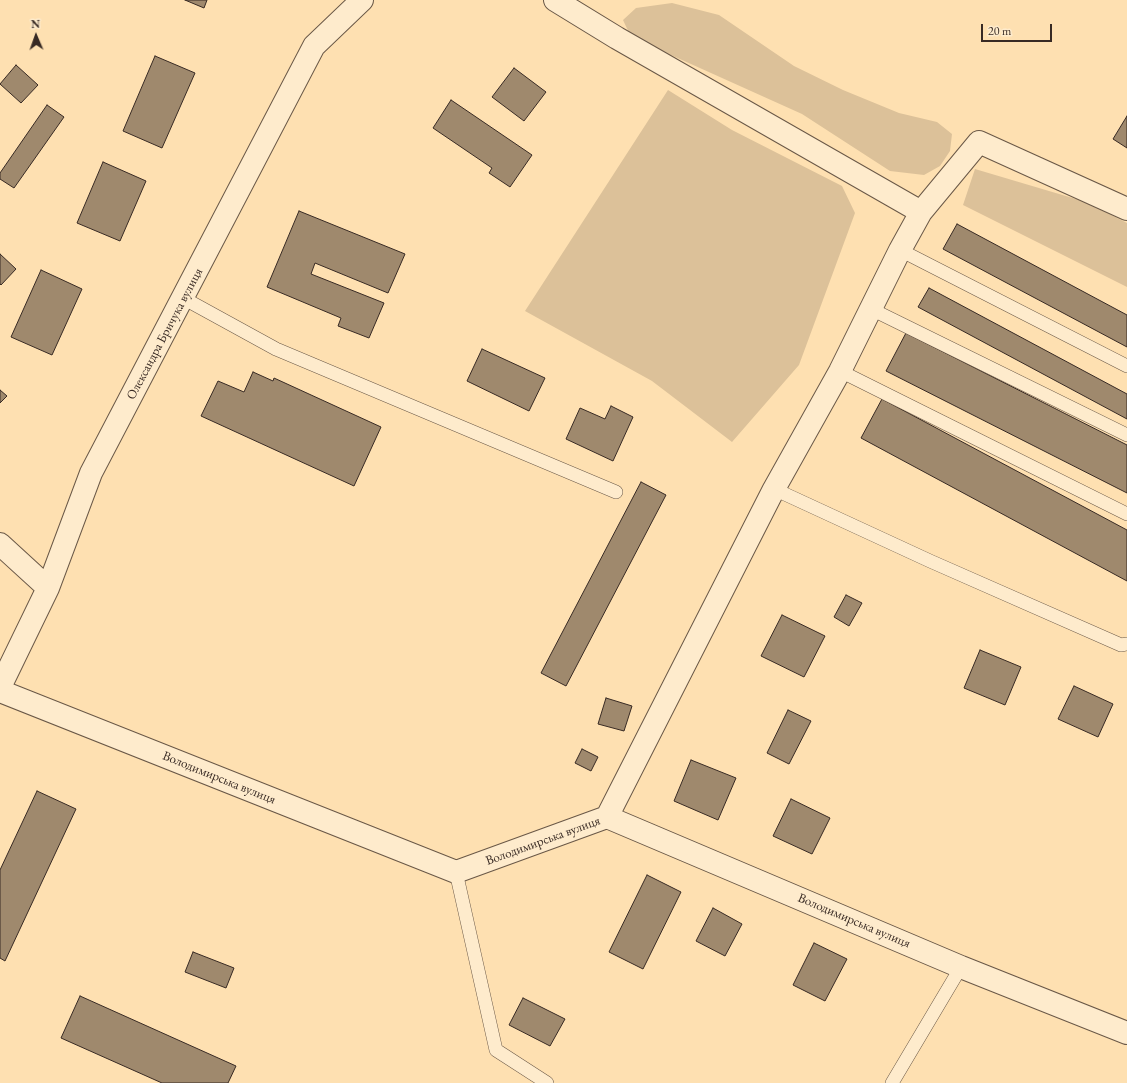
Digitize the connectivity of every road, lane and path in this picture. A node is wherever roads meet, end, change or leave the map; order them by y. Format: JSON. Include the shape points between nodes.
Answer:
{"nodes":[{"id":1,"x":362,"y":0,"type":"edge"},
{"id":2,"x":555,"y":0,"type":"edge"},
{"id":3,"x":1127,"y":209,"type":"edge"},
{"id":4,"x":921,"y":212,"type":"junction"},
{"id":5,"x":900,"y":250,"type":"junction"},
{"id":6,"x":183,"y":298,"type":"junction"},
{"id":7,"x":871,"y":309,"type":"junction"},
{"id":8,"x":1127,"y":366,"type":"edge"},
{"id":9,"x":840,"y":371,"type":"junction"},
{"id":10,"x":1127,"y":435,"type":"edge"},
{"id":11,"x":774,"y":489,"type":"junction"},
{"id":12,"x":616,"y":492,"type":"dead end"},
{"id":13,"x":1127,"y":514,"type":"edge"},
{"id":14,"x":0,"y":544,"type":"edge"},
{"id":15,"x":48,"y":588,"type":"junction"},
{"id":16,"x":1127,"y":644,"type":"edge"},
{"id":17,"x":0,"y":687,"type":"edge"},
{"id":18,"x":0,"y":691,"type":"edge"},
{"id":19,"x":607,"y":817,"type":"junction"},
{"id":20,"x":456,"y":872,"type":"junction"},
{"id":21,"x":961,"y":967,"type":"junction"},
{"id":22,"x":1127,"y":1033,"type":"edge"},
{"id":23,"x":547,"y":1083,"type":"edge"},
{"id":24,"x":892,"y":1083,"type":"edge"}],
"edges":[{"from":1,"to":6,"type":"street","name":"Олександра Бричука вулиця","via":[[314,46]]},
{"from":2,"to":4,"type":"street","via":[[630,46]]},
{"from":3,"to":4,"type":"street","via":[[979,142]]},
{"from":4,"to":5,"type":"street"},
{"from":5,"to":7,"type":"street"},
{"from":5,"to":8,"type":"lane"},
{"from":6,"to":12,"type":"lane","via":[[276,349]]},
{"from":6,"to":15,"type":"street","name":"Олександра Бричука вулиця","via":[[91,473]]},
{"from":7,"to":9,"type":"street"},
{"from":7,"to":10,"type":"lane"},
{"from":9,"to":11,"type":"street"},
{"from":9,"to":13,"type":"lane"},
{"from":11,"to":16,"type":"lane","via":[[1114,642]]},
{"from":11,"to":19,"type":"street"},
{"from":14,"to":15,"type":"street"},
{"from":15,"to":17,"type":"street","name":"Олександра Бричука вулиця"},
{"from":18,"to":20,"type":"street","name":"Володимирська вулиця"},
{"from":19,"to":20,"type":"street","name":"Володимирська вулиця"},
{"from":19,"to":21,"type":"street","name":"Володимирська вулиця"},
{"from":20,"to":23,"type":"lane","via":[[496,1050]]},
{"from":21,"to":22,"type":"street","name":"Володимирська вулиця"},
{"from":21,"to":24,"type":"lane"}]}
